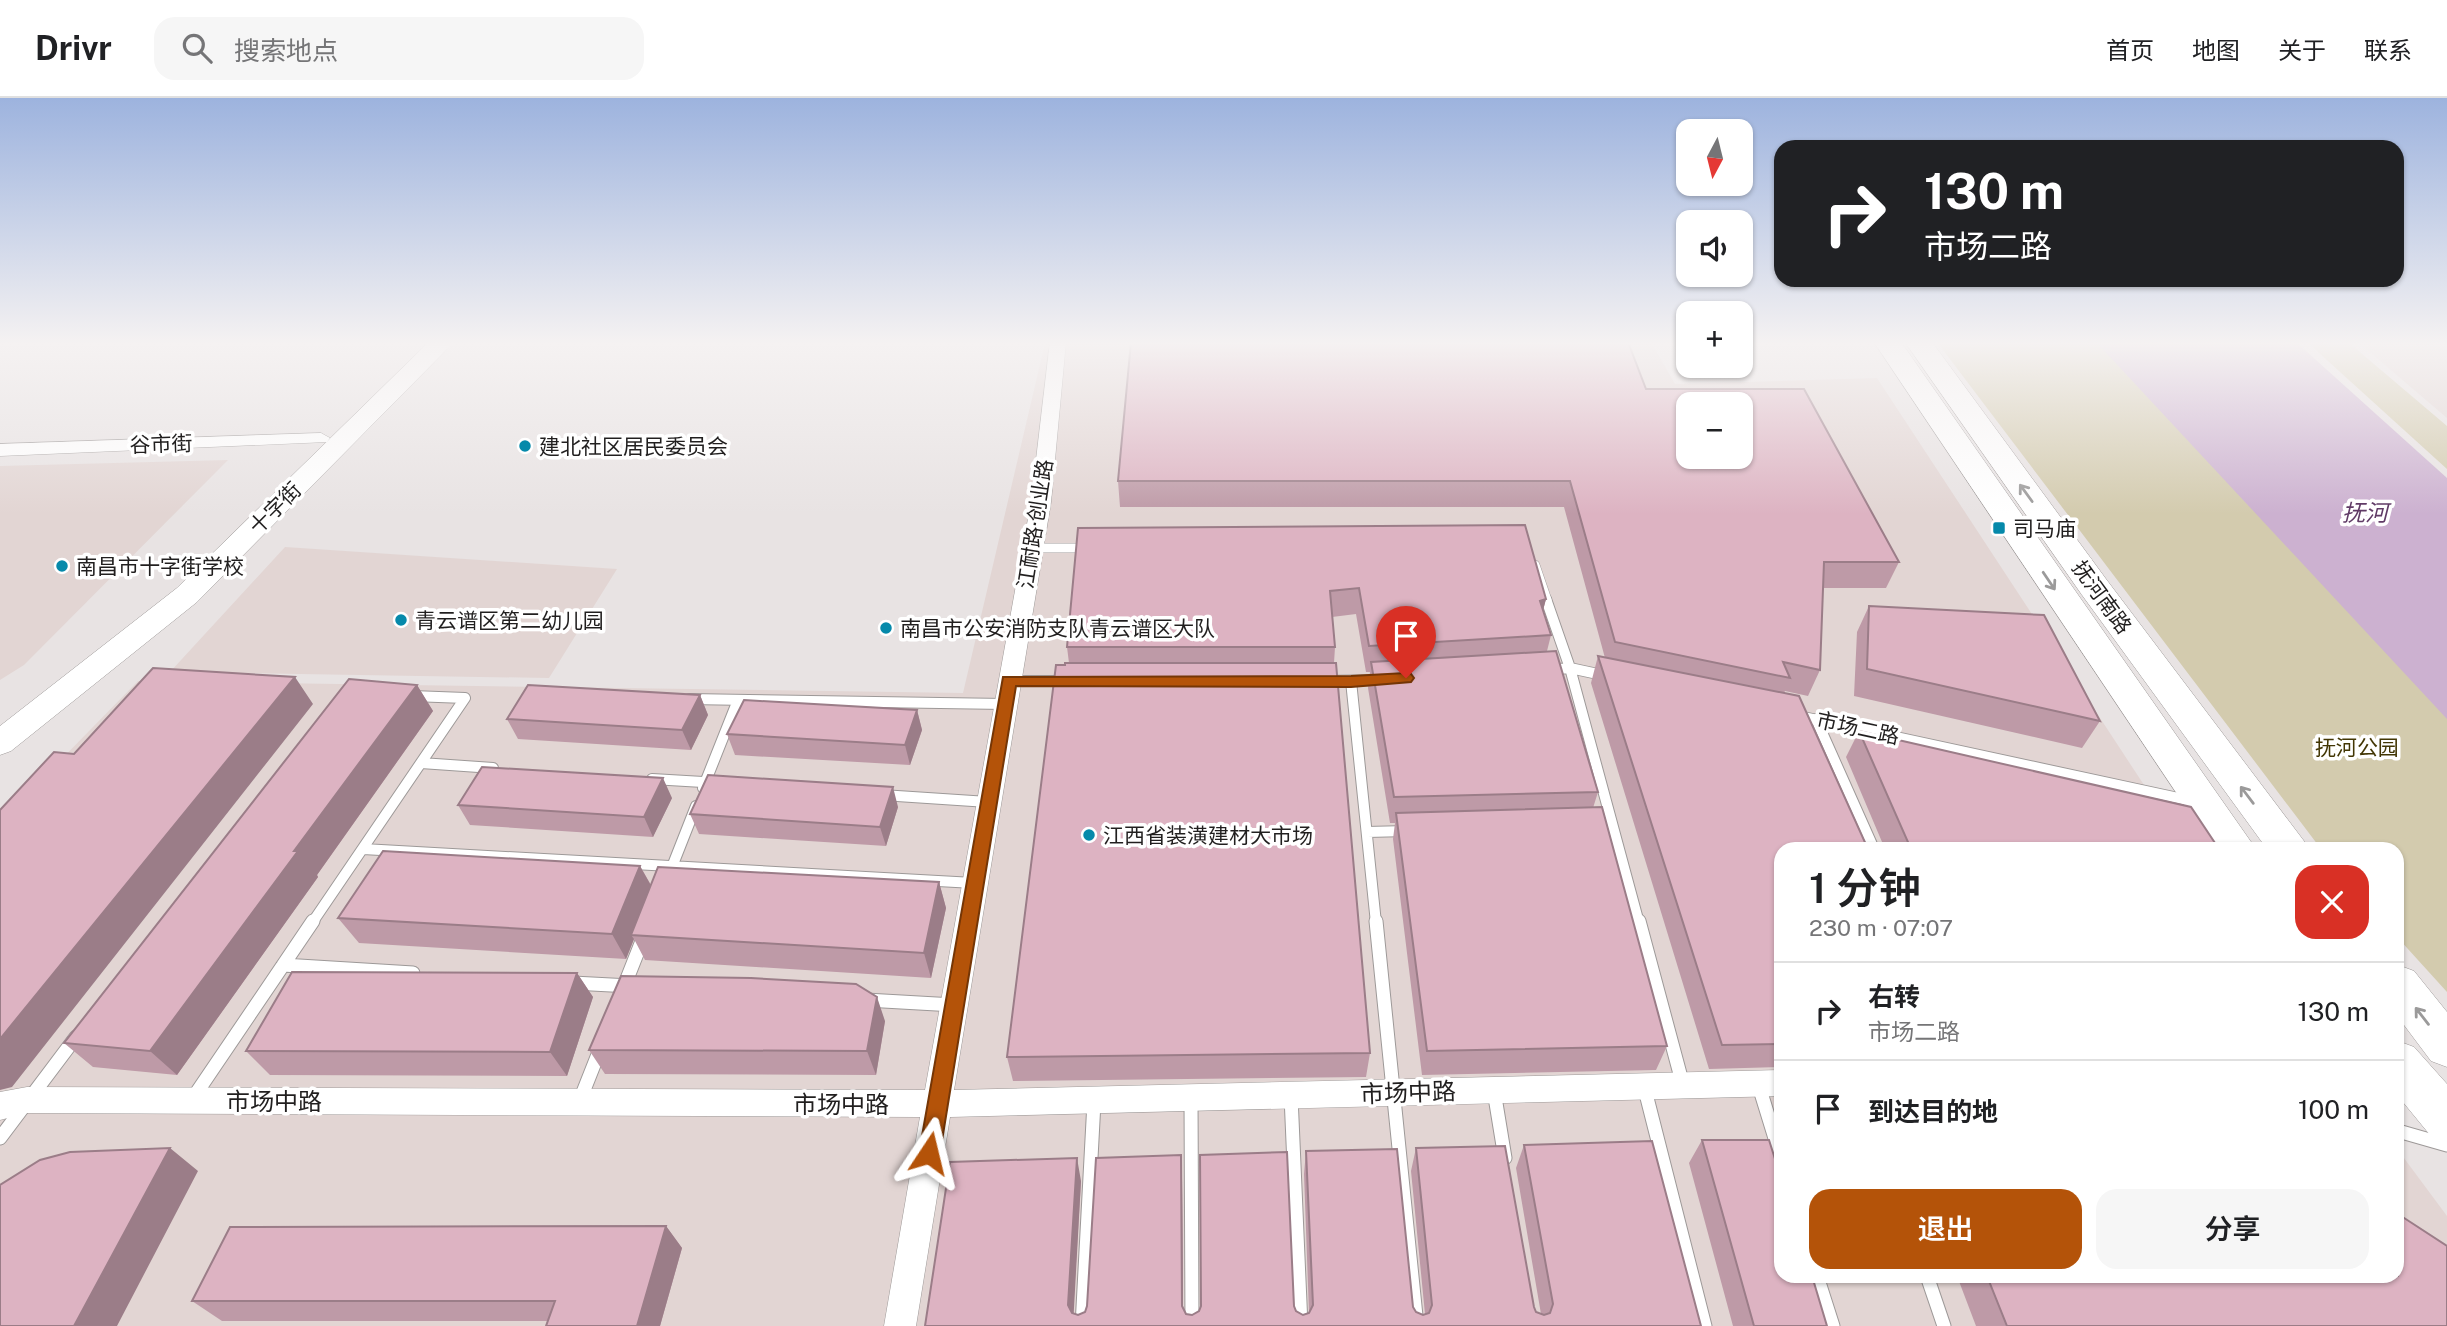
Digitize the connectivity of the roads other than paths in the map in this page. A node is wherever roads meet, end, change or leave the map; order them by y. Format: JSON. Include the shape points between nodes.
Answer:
{"nodes":[{"id":1,"x":361,"y":399,"type":"edge"},
{"id":2,"x":385,"y":399,"type":"edge"},
{"id":3,"x":1052,"y":399,"type":"edge"},
{"id":4,"x":1925,"y":399,"type":"edge"},
{"id":5,"x":1959,"y":399,"type":"edge"},
{"id":6,"x":321,"y":438,"type":"junction"},
{"id":7,"x":0,"y":450,"type":"edge"},
{"id":8,"x":1033,"y":548,"type":"junction"},
{"id":9,"x":1102,"y":548,"type":"edge"},
{"id":10,"x":1532,"y":556,"type":"edge"},
{"id":11,"x":1570,"y":668,"type":"junction"},
{"id":12,"x":1529,"y":671,"type":"edge"},
{"id":13,"x":1392,"y":679,"type":"edge"},
{"id":14,"x":1625,"y":679,"type":"edge"},
{"id":15,"x":1077,"y":681,"type":"edge"},
{"id":16,"x":1310,"y":681,"type":"edge"},
{"id":17,"x":1351,"y":681,"type":"junction"},
{"id":18,"x":1007,"y":692,"type":"junction"},
{"id":19,"x":396,"y":695,"type":"edge"},
{"id":20,"x":670,"y":698,"type":"edge"},
{"id":21,"x":738,"y":700,"type":"junction"},
{"id":22,"x":1788,"y":713,"type":"edge"},
{"id":23,"x":1816,"y":719,"type":"junction"},
{"id":24,"x":0,"y":720,"type":"edge"},
{"id":25,"x":0,"y":743,"type":"edge"},
{"id":26,"x":421,"y":763,"type":"junction"},
{"id":27,"x":502,"y":768,"type":"edge"},
{"id":28,"x":638,"y":778,"type":"edge"},
{"id":29,"x":705,"y":782,"type":"junction"},
{"id":30,"x":732,"y":784,"type":"edge"},
{"id":31,"x":867,"y":793,"type":"edge"},
{"id":32,"x":988,"y":802,"type":"junction"},
{"id":33,"x":2202,"y":803,"type":"junction"},
{"id":34,"x":1613,"y":825,"type":"junction"},
{"id":35,"x":1599,"y":826,"type":"edge"},
{"id":36,"x":1422,"y":830,"type":"edge"},
{"id":37,"x":1367,"y":832,"type":"junction"},
{"id":38,"x":1871,"y":842,"type":"edge"},
{"id":39,"x":2231,"y":842,"type":"edge"},
{"id":40,"x":2285,"y":842,"type":"edge"},
{"id":41,"x":363,"y":849,"type":"junction"},
{"id":42,"x":672,"y":866,"type":"junction"},
{"id":43,"x":974,"y":883,"type":"junction"},
{"id":44,"x":663,"y":890,"type":"edge"},
{"id":45,"x":648,"y":926,"type":"edge"},
{"id":46,"x":283,"y":965,"type":"junction"},
{"id":47,"x":433,"y":974,"type":"edge"},
{"id":48,"x":556,"y":982,"type":"edge"},
{"id":49,"x":2404,"y":993,"type":"edge"},
{"id":50,"x":858,"y":999,"type":"edge"},
{"id":51,"x":954,"y":1005,"type":"junction"},
{"id":52,"x":86,"y":1023,"type":"edge"},
{"id":53,"x":604,"y":1038,"type":"edge"},
{"id":54,"x":2447,"y":1047,"type":"edge"},
{"id":55,"x":2404,"y":1071,"type":"edge"},
{"id":56,"x":1770,"y":1083,"type":"edge"},
{"id":57,"x":1683,"y":1085,"type":"junction"},
{"id":58,"x":1644,"y":1086,"type":"junction"},
{"id":59,"x":1493,"y":1090,"type":"junction"},
{"id":60,"x":1394,"y":1093,"type":"junction"},
{"id":61,"x":1291,"y":1096,"type":"junction"},
{"id":62,"x":1191,"y":1098,"type":"junction"},
{"id":63,"x":192,"y":1100,"type":"junction"},
{"id":64,"x":1094,"y":1100,"type":"junction"},
{"id":65,"x":14,"y":1103,"type":"edge"},
{"id":66,"x":579,"y":1103,"type":"junction"},
{"id":67,"x":938,"y":1104,"type":"junction"},
{"id":68,"x":1774,"y":1109,"type":"edge"},
{"id":69,"x":2447,"y":1119,"type":"edge"},
{"id":70,"x":2404,"y":1133,"type":"edge"},
{"id":71,"x":0,"y":1138,"type":"edge"},
{"id":72,"x":2447,"y":1145,"type":"edge"},
{"id":73,"x":1507,"y":1169,"type":"edge"},
{"id":74,"x":1819,"y":1283,"type":"edge"},
{"id":75,"x":1929,"y":1283,"type":"edge"},
{"id":76,"x":900,"y":1326,"type":"edge"},
{"id":77,"x":1082,"y":1326,"type":"edge"},
{"id":78,"x":1192,"y":1326,"type":"edge"},
{"id":79,"x":1301,"y":1326,"type":"edge"},
{"id":80,"x":1417,"y":1326,"type":"edge"},
{"id":81,"x":1705,"y":1326,"type":"edge"},
{"id":82,"x":1833,"y":1326,"type":"edge"},
{"id":83,"x":1944,"y":1326,"type":"edge"}],
"edges":[{"from":1,"to":6,"type":"main road","name":"十字街"},
{"from":2,"to":25,"type":"main road","name":"十字街","via":[[187,595]]},
{"from":3,"to":8,"type":"street","name":"江耐路·创业路"},
{"from":4,"to":33,"type":"highway","name":"抚河南路","one_way":true},
{"from":40,"to":5,"type":"highway","name":"抚河南路","one_way":true},
{"from":6,"to":7,"type":"street","name":"谷市街"},
{"from":6,"to":24,"type":"main road","name":"十字街","via":[[169,586]]},
{"from":8,"to":9,"type":"lane"},
{"from":8,"to":18,"type":"street","name":"江耐路·创业路"},
{"from":10,"to":11,"type":"lane"},
{"from":11,"to":12,"type":"lane"},
{"from":11,"to":14,"type":"lane"},
{"from":11,"to":34,"type":"lane"},
{"from":13,"to":17,"type":"lane"},
{"from":15,"to":18,"type":"lane"},
{"from":16,"to":17,"type":"lane"},
{"from":17,"to":37,"type":"lane"},
{"from":18,"to":21,"type":"lane"},
{"from":18,"to":32,"type":"street","name":"江耐路·创业路"},
{"from":19,"to":26,"type":"lane","via":[[465,698]]},
{"from":20,"to":21,"type":"lane"},
{"from":21,"to":29,"type":"lane"},
{"from":22,"to":23,"type":"lane","name":"市场二路"},
{"from":23,"to":33,"type":"lane","name":"市场二路"},
{"from":23,"to":38,"type":"lane"},
{"from":26,"to":27,"type":"lane"},
{"from":26,"to":41,"type":"lane"},
{"from":28,"to":29,"type":"lane"},
{"from":29,"to":30,"type":"lane"},
{"from":29,"to":42,"type":"lane"},
{"from":31,"to":32,"type":"lane"},
{"from":32,"to":43,"type":"street","name":"江耐路·创业路"},
{"from":33,"to":39,"type":"highway","name":"抚河南路"},
{"from":34,"to":35,"type":"lane"},
{"from":34,"to":57,"type":"lane"},
{"from":36,"to":37,"type":"lane"},
{"from":37,"to":60,"type":"lane"},
{"from":41,"to":42,"type":"lane"},
{"from":41,"to":46,"type":"lane"},
{"from":42,"to":43,"type":"lane"},
{"from":42,"to":44,"type":"lane"},
{"from":43,"to":51,"type":"street","name":"江耐路·创业路"},
{"from":45,"to":48,"type":"lane","via":[[627,990]]},
{"from":46,"to":47,"type":"lane"},
{"from":46,"to":63,"type":"lane"},
{"from":54,"to":49,"type":"highway","one_way":true},
{"from":50,"to":51,"type":"lane"},
{"from":51,"to":67,"type":"street","name":"江耐路·创业路"},
{"from":52,"to":65,"type":"lane"},
{"from":53,"to":66,"type":"lane"},
{"from":55,"to":69,"type":"highway"},
{"from":56,"to":57,"type":"street","name":"市场中路"},
{"from":56,"to":68,"type":"lane"},
{"from":57,"to":58,"type":"street","name":"市场中路"},
{"from":58,"to":59,"type":"street","name":"市场中路"},
{"from":58,"to":81,"type":"lane"},
{"from":59,"to":60,"type":"street","name":"市场中路"},
{"from":59,"to":73,"type":"lane"},
{"from":60,"to":61,"type":"street","name":"市场中路"},
{"from":60,"to":80,"type":"lane"},
{"from":61,"to":62,"type":"street","name":"市场中路"},
{"from":61,"to":79,"type":"lane"},
{"from":62,"to":64,"type":"street","name":"市场中路"},
{"from":62,"to":78,"type":"lane"},
{"from":63,"to":65,"type":"street","name":"市场中路"},
{"from":63,"to":66,"type":"street","name":"市场中路"},
{"from":64,"to":67,"type":"street","name":"市场中路"},
{"from":64,"to":77,"type":"lane"},
{"from":65,"to":71,"type":"lane"},
{"from":66,"to":67,"type":"street","name":"市场中路"},
{"from":67,"to":76,"type":"street","name":"江耐路·创业路"},
{"from":70,"to":72,"type":"lane"},
{"from":74,"to":82,"type":"lane"},
{"from":75,"to":83,"type":"lane"}]}
